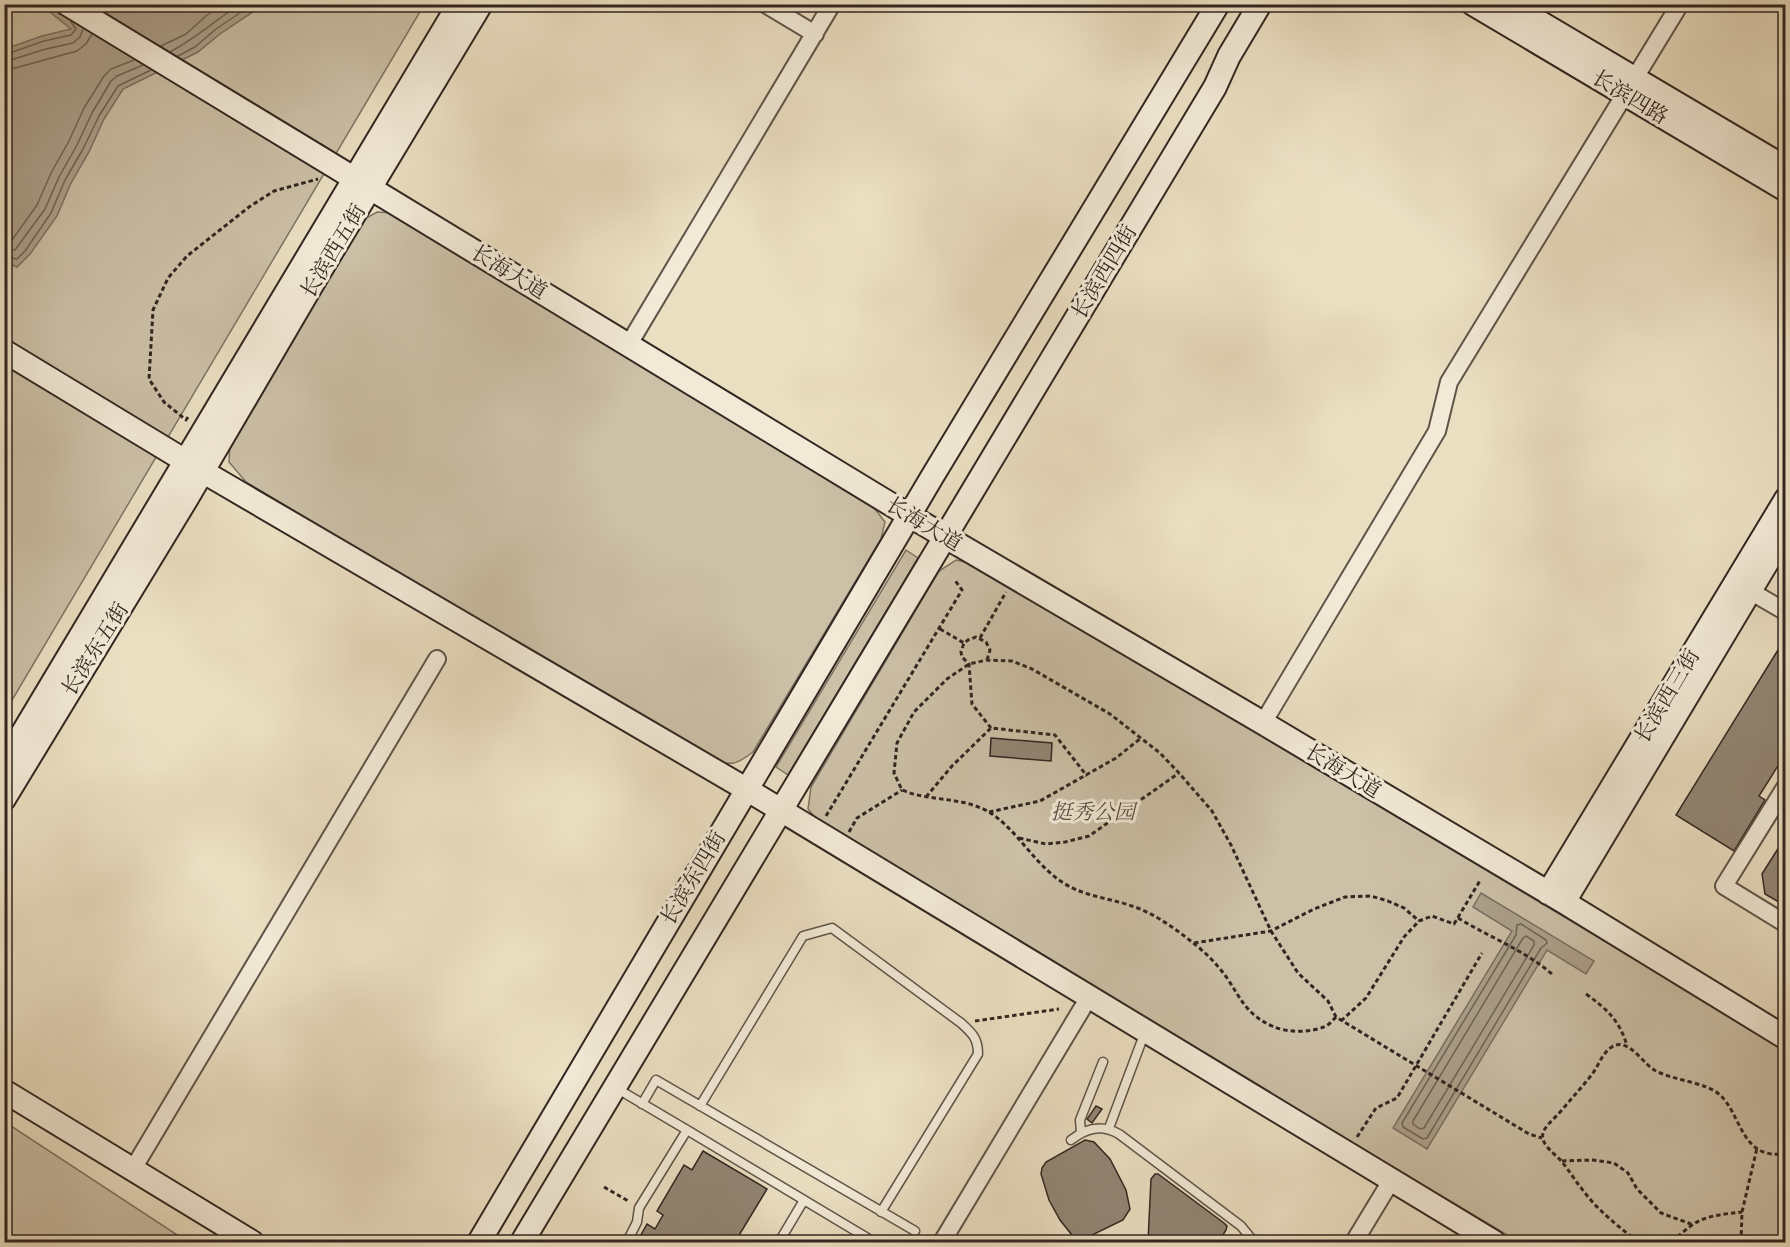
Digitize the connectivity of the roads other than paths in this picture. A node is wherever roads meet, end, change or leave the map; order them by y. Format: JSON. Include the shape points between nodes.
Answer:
{"nodes":[{"id":1,"x":67,"y":4,"type":"edge"},
{"id":2,"x":459,"y":4,"type":"edge"},
{"id":3,"x":481,"y":4,"type":"edge"},
{"id":4,"x":765,"y":4,"type":"edge"},
{"id":5,"x":832,"y":4,"type":"edge"},
{"id":6,"x":1218,"y":4,"type":"edge"},
{"id":7,"x":1260,"y":4,"type":"edge"},
{"id":8,"x":1473,"y":4,"type":"edge"},
{"id":9,"x":1509,"y":4,"type":"edge"},
{"id":10,"x":1680,"y":4,"type":"edge"},
{"id":11,"x":814,"y":34,"type":"junction"},
{"id":12,"x":1631,"y":87,"type":"junction"},
{"id":13,"x":1785,"y":168,"type":"edge"},
{"id":14,"x":363,"y":184,"type":"junction"},
{"id":15,"x":1785,"y":190,"type":"edge"},
{"id":16,"x":628,"y":344,"type":"junction"},
{"id":17,"x":4,"y":351,"type":"edge"},
{"id":18,"x":194,"y":466,"type":"junction"},
{"id":19,"x":178,"y":495,"type":"junction"},
{"id":20,"x":1785,"y":499,"type":"edge"},
{"id":21,"x":910,"y":516,"type":"junction"},
{"id":22,"x":1785,"y":531,"type":"edge"},
{"id":23,"x":944,"y":537,"type":"junction"},
{"id":24,"x":1750,"y":591,"type":"junction"},
{"id":25,"x":1785,"y":612,"type":"edge"},
{"id":26,"x":437,"y":659,"type":"dead end"},
{"id":27,"x":1263,"y":723,"type":"junction"},
{"id":28,"x":4,"y":764,"type":"edge"},
{"id":29,"x":1785,"y":786,"type":"edge"},
{"id":30,"x":746,"y":789,"type":"junction"},
{"id":31,"x":4,"y":799,"type":"edge"},
{"id":32,"x":781,"y":810,"type":"junction"},
{"id":33,"x":1556,"y":897,"type":"junction"},
{"id":34,"x":1785,"y":924,"type":"edge"},
{"id":35,"x":1089,"y":997,"type":"junction"},
{"id":36,"x":1145,"y":1031,"type":"junction"},
{"id":37,"x":1785,"y":1038,"type":"edge"},
{"id":38,"x":1103,"y":1062,"type":"dead end"},
{"id":39,"x":615,"y":1088,"type":"junction"},
{"id":40,"x":4,"y":1091,"type":"edge"},
{"id":41,"x":642,"y":1104,"type":"junction"},
{"id":42,"x":700,"y":1106,"type":"junction"},
{"id":43,"x":1109,"y":1128,"type":"junction"},
{"id":44,"x":687,"y":1130,"type":"junction"},
{"id":45,"x":1081,"y":1132,"type":"junction"},
{"id":46,"x":1071,"y":1140,"type":"dead end"},
{"id":47,"x":133,"y":1169,"type":"junction"},
{"id":48,"x":1391,"y":1180,"type":"junction"},
{"id":49,"x":804,"y":1200,"type":"junction"},
{"id":50,"x":881,"y":1212,"type":"junction"},
{"id":51,"x":915,"y":1231,"type":"dead end"},
{"id":52,"x":252,"y":1242,"type":"edge"},
{"id":53,"x":479,"y":1242,"type":"edge"},
{"id":54,"x":522,"y":1242,"type":"edge"},
{"id":55,"x":627,"y":1242,"type":"edge"},
{"id":56,"x":778,"y":1242,"type":"edge"},
{"id":57,"x":874,"y":1242,"type":"edge"},
{"id":58,"x":942,"y":1242,"type":"edge"},
{"id":59,"x":1254,"y":1242,"type":"edge"},
{"id":60,"x":1354,"y":1242,"type":"edge"},
{"id":61,"x":1494,"y":1242,"type":"edge"}],
"edges":[{"from":1,"to":14,"type":"main road","name":"长海大道"},
{"from":2,"to":14,"type":"main road","name":"长滨西五街","via":[[374,143]]},
{"from":3,"to":14,"type":"main road","name":"长滨西五街"},
{"from":4,"to":11,"type":"street"},
{"from":5,"to":11,"type":"street"},
{"from":6,"to":21,"type":"main road","name":"长滨西四街"},
{"from":7,"to":23,"type":"main road","name":"长滨西四街","via":[[1215,87]]},
{"from":8,"to":12,"type":"main road","name":"长滨四路"},
{"from":9,"to":12,"type":"main road","name":"长滨四路"},
{"from":10,"to":12,"type":"street"},
{"from":11,"to":16,"type":"street"},
{"from":12,"to":13,"type":"main road","name":"长滨四路"},
{"from":12,"to":15,"type":"main road","name":"长滨四路"},
{"from":12,"to":27,"type":"street","via":[[1449,382],[1437,431]]},
{"from":14,"to":16,"type":"main road","name":"长海大道"},
{"from":14,"to":18,"type":"main road","name":"长滨西五街"},
{"from":16,"to":21,"type":"main road","name":"长海大道"},
{"from":17,"to":18,"type":"main road"},
{"from":18,"to":19,"type":"main road","name":"长滨西五街"},
{"from":18,"to":30,"type":"main road"},
{"from":19,"to":28,"type":"main road","name":"长滨东五街"},
{"from":19,"to":31,"type":"main road","name":"长滨东五街"},
{"from":20,"to":33,"type":"main road","name":"长滨西三街"},
{"from":21,"to":23,"type":"main road","name":"长海大道"},
{"from":21,"to":30,"type":"main road","name":"长滨东四街"},
{"from":22,"to":24,"type":"main road","name":"长滨西三街"},
{"from":23,"to":27,"type":"main road","name":"长海大道"},
{"from":23,"to":32,"type":"main road","name":"长滨东四街"},
{"from":24,"to":25,"type":"street"},
{"from":24,"to":33,"type":"main road","name":"长滨西三街"},
{"from":26,"to":47,"type":"street"},
{"from":27,"to":33,"type":"main road","name":"长海大道"},
{"from":29,"to":34,"type":"street","via":[[1724,886]]},
{"from":30,"to":32,"type":"main road"},
{"from":30,"to":53,"type":"main road","name":"长滨东四街"},
{"from":32,"to":35,"type":"main road"},
{"from":32,"to":39,"type":"main road","name":"长滨东四街"},
{"from":33,"to":37,"type":"main road","name":"长海大道"},
{"from":35,"to":36,"type":"main road"},
{"from":35,"to":58,"type":"street"},
{"from":36,"to":43,"type":"lane"},
{"from":36,"to":48,"type":"main road"},
{"from":38,"to":45,"type":"lane","via":[[1080,1120]]},
{"from":39,"to":41,"type":"lane"},
{"from":39,"to":54,"type":"main road","name":"长滨东四街"},
{"from":40,"to":47,"type":"main road"},
{"from":41,"to":42,"type":"lane","via":[[657,1080]]},
{"from":41,"to":44,"type":"lane"},
{"from":42,"to":50,"type":"lane"},
{"from":42,"to":50,"type":"lane","via":[[803,936],[832,928],[961,1023],[975,1035],[978,1044],[978,1054]]},
{"from":43,"to":45,"type":"lane"},
{"from":43,"to":59,"type":"lane","via":[[1241,1226]]},
{"from":44,"to":49,"type":"lane"},
{"from":44,"to":55,"type":"lane","via":[[639,1208]]},
{"from":45,"to":46,"type":"lane"},
{"from":47,"to":52,"type":"main road"},
{"from":48,"to":60,"type":"street"},
{"from":48,"to":61,"type":"main road"},
{"from":49,"to":56,"type":"lane"},
{"from":49,"to":57,"type":"lane"},
{"from":50,"to":51,"type":"lane"}]}
